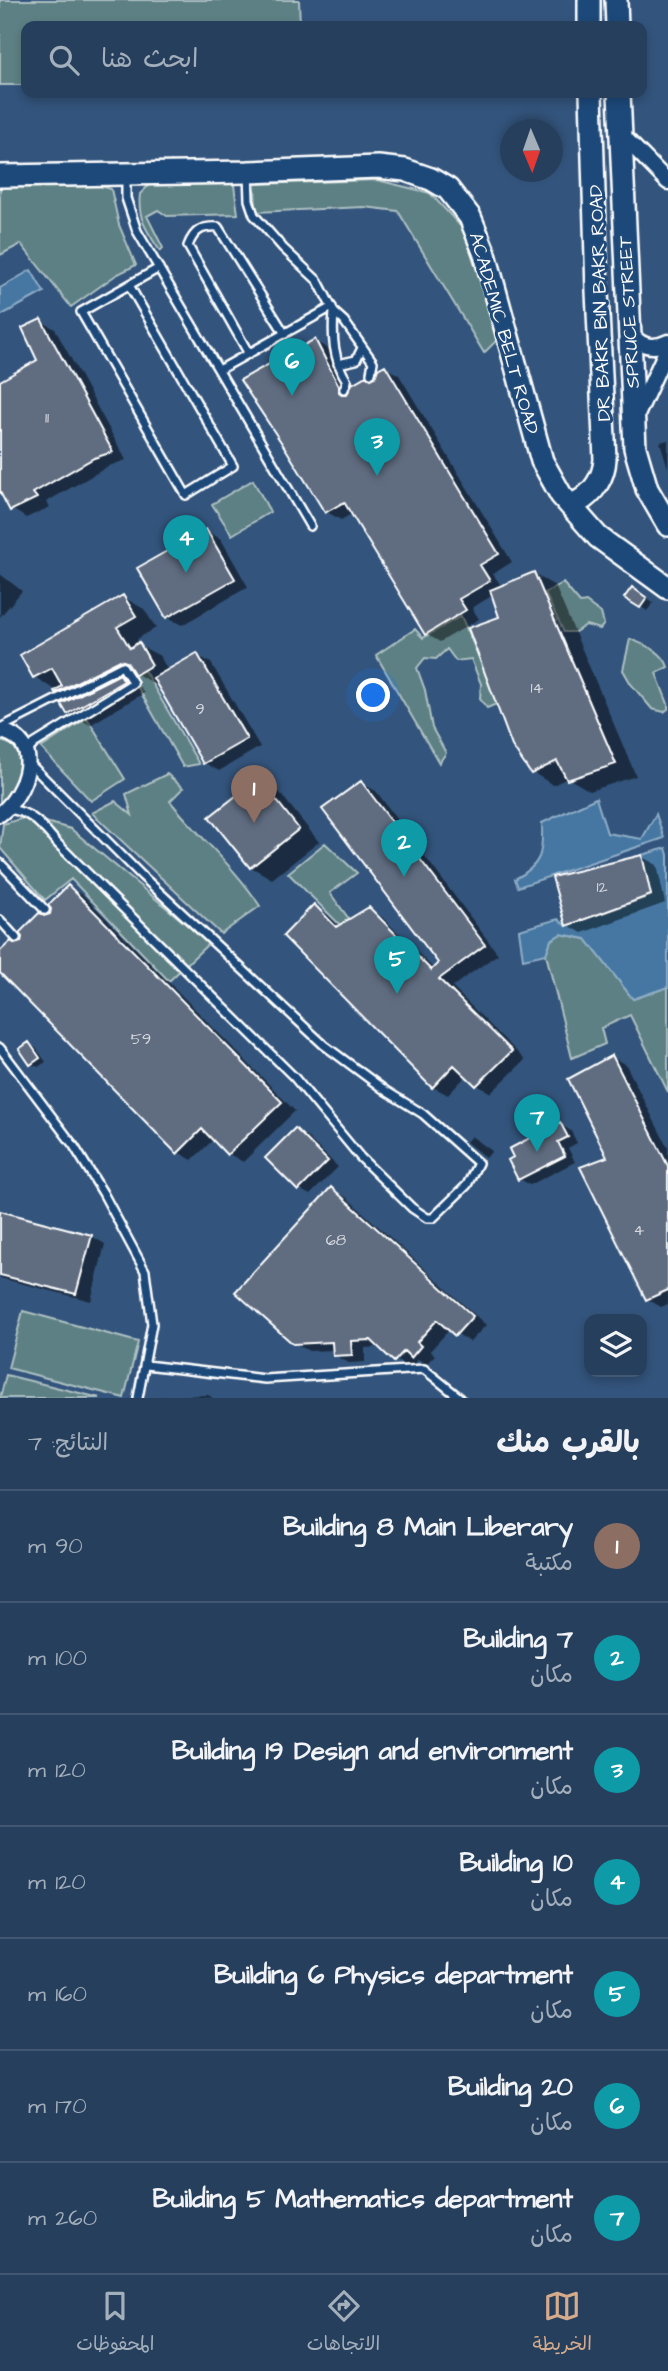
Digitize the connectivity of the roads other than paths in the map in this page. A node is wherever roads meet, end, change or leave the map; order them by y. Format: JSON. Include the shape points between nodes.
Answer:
{"nodes":[{"id":1,"x":589,"y":0,"type":"edge"},
{"id":2,"x":616,"y":0,"type":"edge"},
{"id":3,"x":589,"y":21,"type":"edge"},
{"id":4,"x":617,"y":21,"type":"edge"},
{"id":5,"x":591,"y":98,"type":"edge"},
{"id":6,"x":619,"y":98,"type":"edge"},
{"id":7,"x":620,"y":133,"type":"junction"},
{"id":8,"x":0,"y":167,"type":"edge"},
{"id":9,"x":125,"y":169,"type":"junction"},
{"id":10,"x":248,"y":172,"type":"junction"},
{"id":11,"x":0,"y":176,"type":"edge"},
{"id":12,"x":668,"y":182,"type":"edge"},
{"id":13,"x":159,"y":268,"type":"junction"},
{"id":14,"x":129,"y":285,"type":"junction"},
{"id":15,"x":333,"y":309,"type":"junction"},
{"id":16,"x":629,"y":328,"type":"junction"},
{"id":17,"x":285,"y":334,"type":"junction"},
{"id":18,"x":668,"y":342,"type":"edge"},
{"id":19,"x":668,"y":347,"type":"edge"},
{"id":20,"x":362,"y":348,"type":"junction"},
{"id":21,"x":248,"y":354,"type":"junction"},
{"id":22,"x":338,"y":365,"type":"junction"},
{"id":23,"x":219,"y":370,"type":"junction"},
{"id":24,"x":372,"y":373,"type":"dead end"},
{"id":25,"x":344,"y":389,"type":"dead end"},
{"id":26,"x":633,"y":422,"type":"junction"},
{"id":27,"x":578,"y":502,"type":"junction"},
{"id":28,"x":668,"y":525,"type":"edge"},
{"id":29,"x":310,"y":526,"type":"dead end"},
{"id":30,"x":668,"y":575,"type":"edge"},
{"id":31,"x":668,"y":588,"type":"edge"},
{"id":32,"x":0,"y":730,"type":"edge"},
{"id":33,"x":27,"y":757,"type":"junction"},
{"id":34,"x":3,"y":811,"type":"edge"},
{"id":35,"x":0,"y":863,"type":"edge"},
{"id":36,"x":44,"y":910,"type":"dead end"},
{"id":37,"x":0,"y":920,"type":"edge"},
{"id":38,"x":16,"y":939,"type":"dead end"},
{"id":39,"x":0,"y":1048,"type":"edge"},
{"id":40,"x":146,"y":1365,"type":"junction"},
{"id":41,"x":138,"y":1398,"type":"edge"},
{"id":42,"x":460,"y":1398,"type":"edge"}],
"edges":[{"from":1,"to":3,"type":"street"},
{"from":2,"to":4,"type":"street"},
{"from":5,"to":27,"type":"street","name":"DR BAKR BIN BAKR ROAD","via":[[606,459],[598,483]]},
{"from":6,"to":7,"type":"street","name":"SPRUCE STREET"},
{"from":7,"to":12,"type":"street"},
{"from":7,"to":16,"type":"street","name":"SPRUCE STREET"},
{"from":8,"to":9,"type":"street","name":"ACADEMIC BELT ROAD"},
{"from":9,"to":10,"type":"street","name":"ACADEMIC BELT ROAD"},
{"from":9,"to":11,"type":"street","name":"ACADEMIC BELT ROAD"},
{"from":9,"to":13,"type":"lane","via":[[132,217]]},
{"from":9,"to":27,"type":"street","name":"ACADEMIC BELT ROAD","via":[[378,159],[426,168],[451,183],[469,200],[497,253],[550,453]]},
{"from":10,"to":15,"type":"lane","via":[[254,215],[318,281]]},
{"from":10,"to":31,"type":"street","name":"ACADEMIC BELT ROAD","via":[[378,167],[405,170],[448,189],[470,217],[485,254],[542,461],[554,484],[598,537]]},
{"from":13,"to":14,"type":"lane"},
{"from":13,"to":23,"type":"lane"},
{"from":14,"to":14,"type":"lane","via":[[81,313],[186,495],[233,466]]},
{"from":15,"to":17,"type":"lane"},
{"from":15,"to":20,"type":"lane"},
{"from":15,"to":22,"type":"lane"},
{"from":16,"to":18,"type":"street","via":[[646,346]]},
{"from":16,"to":26,"type":"street","name":"SPRUCE STREET"},
{"from":17,"to":21,"type":"lane"},
{"from":17,"to":21,"type":"lane","via":[[218,228],[206,226],[196,231],[188,246]]},
{"from":19,"to":26,"type":"street"},
{"from":20,"to":22,"type":"lane","via":[[356,360]]},
{"from":20,"to":24,"type":"lane","via":[[373,362]]},
{"from":21,"to":23,"type":"lane"},
{"from":22,"to":25,"type":"lane","via":[[347,381]]},
{"from":23,"to":29,"type":"lane"},
{"from":26,"to":28,"type":"street","name":"SPRUCE STREET","via":[[639,467]]},
{"from":27,"to":30,"type":"street","name":"ACADEMIC BELT ROAD","via":[[597,525]]},
{"from":32,"to":33,"type":"street","via":[[14,736]]},
{"from":32,"to":33,"type":"lane","via":[[122,666],[133,683],[34,744]]},
{"from":33,"to":34,"type":"street","via":[[22,787]]},
{"from":33,"to":34,"type":"lane","via":[[142,876],[324,1045],[423,1114],[478,1163],[467,1185],[433,1218],[412,1208],[360,1157],[294,1077],[36,818],[19,810]]},
{"from":35,"to":36,"type":"lane"},
{"from":37,"to":38,"type":"lane"},
{"from":39,"to":40,"type":"lane","via":[[74,1146],[145,1271],[152,1324]]},
{"from":40,"to":41,"type":"lane"},
{"from":40,"to":42,"type":"lane","via":[[265,1379],[425,1369]]}]}
